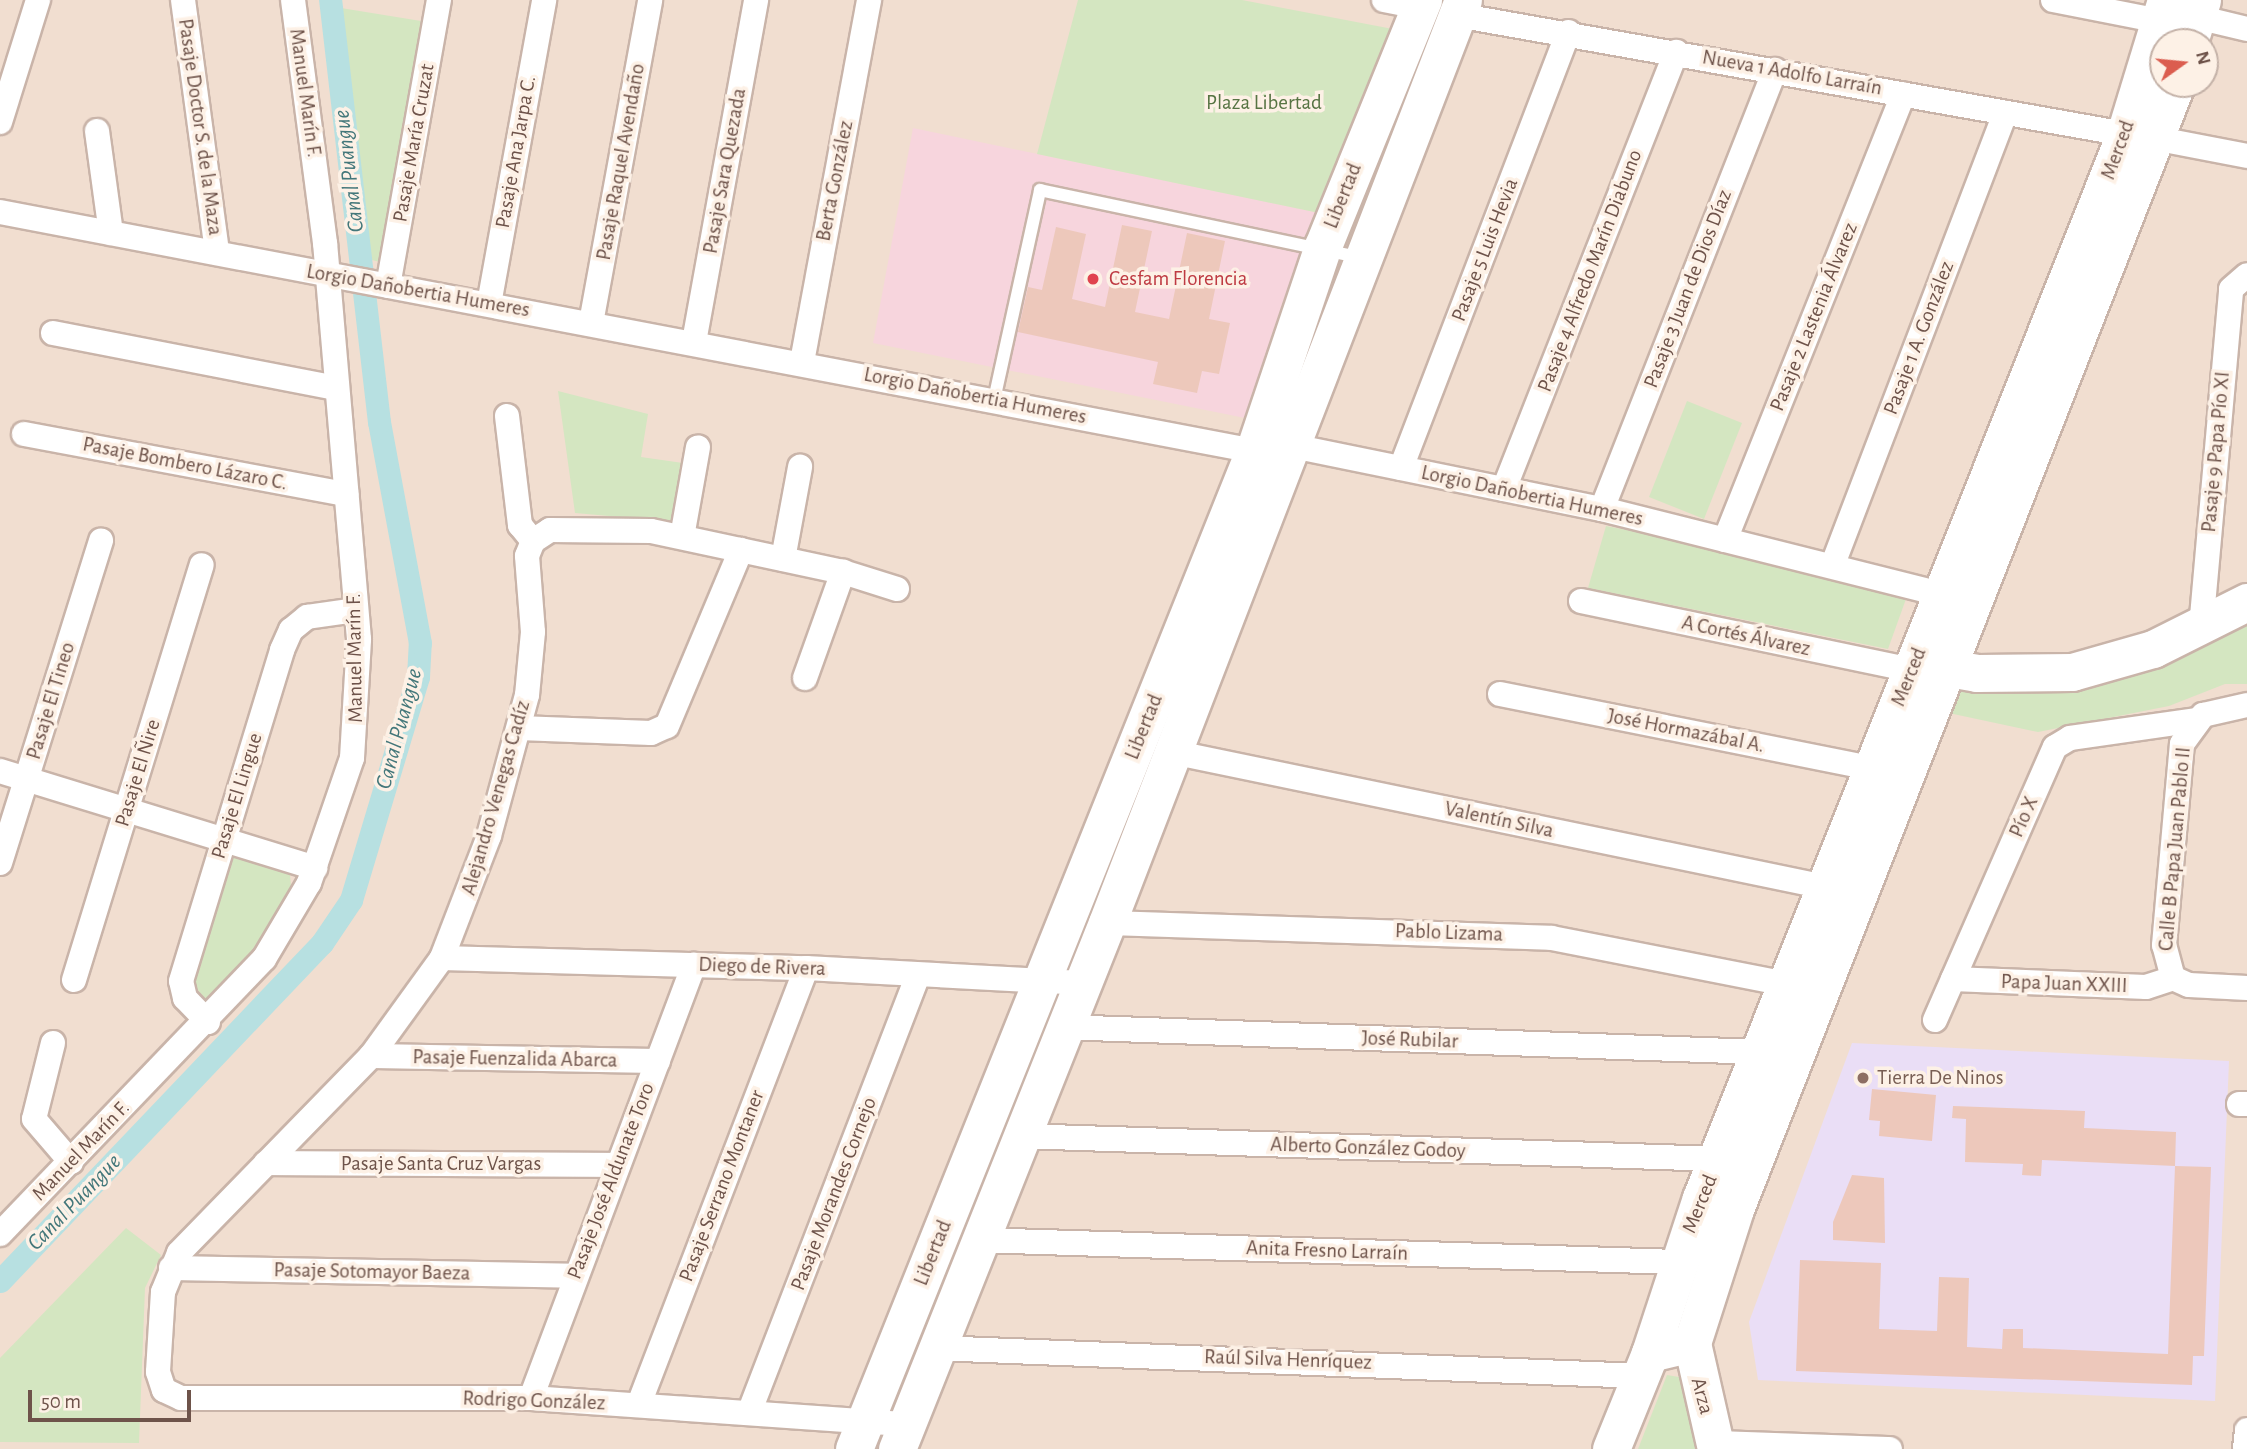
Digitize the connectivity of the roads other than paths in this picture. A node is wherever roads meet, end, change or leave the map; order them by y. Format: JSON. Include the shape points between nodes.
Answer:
{"nodes":[{"id":1,"x":38,"y":0,"type":"edge"},
{"id":2,"x":183,"y":0,"type":"edge"},
{"id":3,"x":293,"y":0,"type":"edge"},
{"id":4,"x":439,"y":0,"type":"edge"},
{"id":5,"x":544,"y":0,"type":"edge"},
{"id":6,"x":650,"y":0,"type":"edge"},
{"id":7,"x":756,"y":0,"type":"edge"},
{"id":8,"x":869,"y":0,"type":"edge"},
{"id":9,"x":1384,"y":0,"type":"edge"},
{"id":10,"x":2053,"y":0,"type":"edge"},
{"id":11,"x":1422,"y":4,"type":"edge"},
{"id":12,"x":1460,"y":8,"type":"edge"},
{"id":13,"x":2183,"y":16,"type":"edge"},
{"id":14,"x":2247,"y":29,"type":"edge"},
{"id":15,"x":1568,"y":32,"type":"junction"},
{"id":16,"x":1676,"y":52,"type":"junction"},
{"id":17,"x":1775,"y":70,"type":"junction"},
{"id":18,"x":1903,"y":94,"type":"junction"},
{"id":19,"x":2167,"y":98,"type":"edge"},
{"id":20,"x":2005,"y":113,"type":"junction"},
{"id":21,"x":0,"y":122,"type":"edge"},
{"id":22,"x":97,"y":131,"type":"dead end"},
{"id":23,"x":2142,"y":137,"type":"junction"},
{"id":24,"x":2247,"y":156,"type":"edge"},
{"id":25,"x":0,"y":212,"type":"edge"},
{"id":26,"x":111,"y":233,"type":"junction"},
{"id":27,"x":1323,"y":246,"type":"junction"},
{"id":28,"x":217,"y":253,"type":"junction"},
{"id":29,"x":1362,"y":258,"type":"junction"},
{"id":30,"x":339,"y":277,"type":"junction"},
{"id":31,"x":2242,"y":277,"type":"edge"},
{"id":32,"x":382,"y":285,"type":"junction"},
{"id":33,"x":489,"y":304,"type":"junction"},
{"id":34,"x":591,"y":323,"type":"junction"},
{"id":35,"x":53,"y":333,"type":"dead end"},
{"id":36,"x":694,"y":342,"type":"junction"},
{"id":37,"x":802,"y":362,"type":"junction"},
{"id":38,"x":337,"y":388,"type":"junction"},
{"id":39,"x":994,"y":400,"type":"junction"},
{"id":40,"x":507,"y":416,"type":"dead end"},
{"id":41,"x":24,"y":434,"type":"dead end"},
{"id":42,"x":1292,"y":446,"type":"junction"},
{"id":43,"x":698,"y":447,"type":"dead end"},
{"id":44,"x":1254,"y":451,"type":"junction"},
{"id":45,"x":800,"y":467,"type":"dead end"},
{"id":46,"x":1401,"y":468,"type":"junction"},
{"id":47,"x":1504,"y":489,"type":"junction"},
{"id":48,"x":346,"y":494,"type":"junction"},
{"id":49,"x":1602,"y":509,"type":"junction"},
{"id":50,"x":682,"y":537,"type":"junction"},
{"id":51,"x":102,"y":540,"type":"dead end"},
{"id":52,"x":1725,"y":540,"type":"junction"},
{"id":53,"x":533,"y":541,"type":"junction"},
{"id":54,"x":741,"y":551,"type":"junction"},
{"id":55,"x":783,"y":559,"type":"junction"},
{"id":56,"x":1833,"y":564,"type":"junction"},
{"id":57,"x":202,"y":565,"type":"dead end"},
{"id":58,"x":843,"y":572,"type":"junction"},
{"id":59,"x":897,"y":589,"type":"dead end"},
{"id":60,"x":1945,"y":595,"type":"junction"},
{"id":61,"x":1581,"y":601,"type":"dead end"},
{"id":62,"x":2247,"y":602,"type":"edge"},
{"id":63,"x":356,"y":610,"type":"junction"},
{"id":64,"x":2201,"y":628,"type":"junction"},
{"id":65,"x":1925,"y":667,"type":"junction"},
{"id":66,"x":805,"y":678,"type":"dead end"},
{"id":67,"x":1500,"y":694,"type":"dead end"},
{"id":68,"x":2247,"y":705,"type":"edge"},
{"id":69,"x":2196,"y":720,"type":"junction"},
{"id":70,"x":519,"y":728,"type":"junction"},
{"id":71,"x":1172,"y":752,"type":"junction"},
{"id":72,"x":1872,"y":768,"type":"junction"},
{"id":73,"x":0,"y":771,"type":"edge"},
{"id":74,"x":26,"y":779,"type":"junction"},
{"id":75,"x":126,"y":810,"type":"junction"},
{"id":76,"x":224,"y":840,"type":"junction"},
{"id":77,"x":0,"y":863,"type":"edge"},
{"id":78,"x":315,"y":868,"type":"junction"},
{"id":79,"x":1825,"y":887,"type":"junction"},
{"id":80,"x":1107,"y":923,"type":"junction"},
{"id":81,"x":442,"y":958,"type":"junction"},
{"id":82,"x":694,"y":965,"type":"junction"},
{"id":83,"x":806,"y":968,"type":"junction"},
{"id":84,"x":918,"y":975,"type":"junction"},
{"id":85,"x":2173,"y":978,"type":"junction"},
{"id":86,"x":1953,"y":979,"type":"junction"},
{"id":87,"x":74,"y":980,"type":"dead end"},
{"id":88,"x":1042,"y":982,"type":"junction"},
{"id":89,"x":1081,"y":982,"type":"junction"},
{"id":90,"x":1786,"y":984,"type":"junction"},
{"id":91,"x":2247,"y":988,"type":"edge"},
{"id":92,"x":1935,"y":1020,"type":"dead end"},
{"id":93,"x":208,"y":1022,"type":"junction"},
{"id":94,"x":1061,"y":1027,"type":"junction"},
{"id":95,"x":53,"y":1043,"type":"dead end"},
{"id":96,"x":1759,"y":1052,"type":"junction"},
{"id":97,"x":372,"y":1056,"type":"junction"},
{"id":98,"x":658,"y":1061,"type":"junction"},
{"id":99,"x":1019,"y":1136,"type":"junction"},
{"id":100,"x":1718,"y":1158,"type":"junction"},
{"id":101,"x":71,"y":1162,"type":"junction"},
{"id":102,"x":266,"y":1163,"type":"junction"},
{"id":103,"x":617,"y":1166,"type":"junction"},
{"id":104,"x":0,"y":1234,"type":"edge"},
{"id":105,"x":977,"y":1240,"type":"junction"},
{"id":106,"x":1678,"y":1262,"type":"junction"},
{"id":107,"x":170,"y":1268,"type":"junction"},
{"id":108,"x":574,"y":1276,"type":"junction"},
{"id":109,"x":1692,"y":1343,"type":"junction"},
{"id":110,"x":935,"y":1348,"type":"junction"},
{"id":111,"x":1645,"y":1364,"type":"junction"},
{"id":112,"x":164,"y":1390,"type":"joint"},
{"id":113,"x":531,"y":1398,"type":"junction"},
{"id":114,"x":639,"y":1404,"type":"junction"},
{"id":115,"x":749,"y":1413,"type":"junction"},
{"id":116,"x":2247,"y":1430,"type":"edge"},
{"id":117,"x":860,"y":1435,"type":"edge"},
{"id":118,"x":902,"y":1437,"type":"edge"},
{"id":119,"x":1715,"y":1446,"type":"edge"},
{"id":120,"x":1824,"y":1448,"type":"edge"},
{"id":121,"x":1611,"y":1449,"type":"edge"},
{"id":122,"x":1890,"y":1449,"type":"edge"},
{"id":123,"x":2245,"y":1449,"type":"edge"}],
"edges":[{"from":1,"to":21,"type":"street"},
{"from":2,"to":28,"type":"street","name":"Pasaje Doctor S. de la Maza"},
{"from":3,"to":30,"type":"street","name":"Manuel Marín F."},
{"from":4,"to":32,"type":"street","name":"Pasaje María Cruzat"},
{"from":5,"to":33,"type":"street","name":"Pasaje Ana Jarpa C."},
{"from":6,"to":34,"type":"street","name":"Pasaje Raquel Avendaño"},
{"from":7,"to":36,"type":"street","name":"Pasaje Sara Quezada"},
{"from":8,"to":37,"type":"street","name":"Berta González"},
{"from":9,"to":11,"type":"street"},
{"from":10,"to":13,"type":"street"},
{"from":11,"to":12,"type":"street"},
{"from":11,"to":27,"type":"street","name":"Libertad"},
{"from":12,"to":15,"type":"street","name":"Nueva 1 Adolfo Larraín"},
{"from":12,"to":29,"type":"street","name":"Libertad"},
{"from":13,"to":14,"type":"street"},
{"from":13,"to":23,"type":"street","name":"Merced"},
{"from":15,"to":16,"type":"street","name":"Nueva 1 Adolfo Larraín"},
{"from":15,"to":46,"type":"street","name":"Pasaje 5 Luis Hevia"},
{"from":16,"to":17,"type":"street","name":"Nueva 1 Adolfo Larraín"},
{"from":16,"to":47,"type":"street","name":"Pasaje 4 Alfredo Marín Diabuno"},
{"from":17,"to":18,"type":"street","name":"Nueva 1 Adolfo Larraín"},
{"from":17,"to":49,"type":"street","name":"Pasaje 3 Juan de Dios Díaz"},
{"from":18,"to":20,"type":"street","name":"Nueva 1 Adolfo Larraín"},
{"from":18,"to":52,"type":"street","name":"Pasaje 2 Lastenia Álvarez"},
{"from":19,"to":23,"type":"street","name":"Merced"},
{"from":20,"to":23,"type":"street","name":"Nueva 1 Adolfo Larraín"},
{"from":20,"to":56,"type":"street","name":"Pasaje 1 A. González"},
{"from":22,"to":26,"type":"street"},
{"from":23,"to":24,"type":"street","name":"Nueva 1 Adolfo Larraín"},
{"from":23,"to":60,"type":"street","name":"Merced"},
{"from":23,"to":65,"type":"street","name":"Merced"},
{"from":25,"to":26,"type":"street","name":"Lorgio Dañobertia Humeres"},
{"from":26,"to":28,"type":"street","name":"Lorgio Dañobertia Humeres"},
{"from":27,"to":29,"type":"lane"},
{"from":27,"to":39,"type":"lane","via":[[1040,190]]},
{"from":27,"to":44,"type":"street","name":"Libertad"},
{"from":28,"to":30,"type":"street","name":"Lorgio Dañobertia Humeres"},
{"from":29,"to":42,"type":"street","name":"Libertad"},
{"from":30,"to":32,"type":"street","name":"Lorgio Dañobertia Humeres"},
{"from":30,"to":38,"type":"street","name":"Manuel Marín F."},
{"from":31,"to":64,"type":"street","name":"Pasaje 9 Papa Pío XI","via":[[2231,289]]},
{"from":32,"to":33,"type":"street","name":"Lorgio Dañobertia Humeres"},
{"from":33,"to":34,"type":"street","name":"Lorgio Dañobertia Humeres"},
{"from":34,"to":36,"type":"street","name":"Lorgio Dañobertia Humeres"},
{"from":35,"to":38,"type":"street"},
{"from":36,"to":37,"type":"street","name":"Lorgio Dañobertia Humeres"},
{"from":37,"to":39,"type":"street","name":"Lorgio Dañobertia Humeres"},
{"from":38,"to":48,"type":"street","name":"Manuel Marín F."},
{"from":39,"to":44,"type":"street","name":"Lorgio Dañobertia Humeres"},
{"from":40,"to":53,"type":"street","via":[[520,525]]},
{"from":41,"to":48,"type":"street","name":"Pasaje Bombero Lázaro C."},
{"from":42,"to":44,"type":"street","name":"Lorgio Dañobertia Humeres"},
{"from":42,"to":46,"type":"street","name":"Lorgio Dañobertia Humeres"},
{"from":42,"to":71,"type":"street","name":"Libertad"},
{"from":43,"to":50,"type":"street"},
{"from":44,"to":88,"type":"street","name":"Libertad"},
{"from":45,"to":55,"type":"street"},
{"from":46,"to":47,"type":"street","name":"Lorgio Dañobertia Humeres"},
{"from":47,"to":49,"type":"street","name":"Lorgio Dañobertia Humeres"},
{"from":48,"to":63,"type":"street","name":"Manuel Marín F."},
{"from":49,"to":52,"type":"street","name":"Lorgio Dañobertia Humeres"},
{"from":50,"to":53,"type":"street","via":[[595,526],[550,530]]},
{"from":50,"to":54,"type":"street"},
{"from":51,"to":74,"type":"street","name":"Pasaje El Tineo"},
{"from":52,"to":56,"type":"street","name":"Lorgio Dañobertia Humeres"},
{"from":53,"to":70,"type":"street","name":"Alejandro Venegas Cadíz","via":[[527,564],[531,663]]},
{"from":54,"to":55,"type":"street"},
{"from":54,"to":70,"type":"street","via":[[667,726],[651,733]]},
{"from":55,"to":58,"type":"street"},
{"from":56,"to":60,"type":"street","name":"Lorgio Dañobertia Humeres"},
{"from":57,"to":75,"type":"street","name":"Pasaje El Ñire"},
{"from":58,"to":59,"type":"street"},
{"from":58,"to":66,"type":"street"},
{"from":60,"to":65,"type":"street","name":"Merced"},
{"from":61,"to":65,"type":"street","name":"A Cortés Álvarez"},
{"from":62,"to":64,"type":"street"},
{"from":63,"to":76,"type":"street","name":"Pasaje El Lingue","via":[[314,615],[291,630]]},
{"from":63,"to":78,"type":"street","name":"Manuel Marín F.","via":[[359,700],[354,748]]},
{"from":64,"to":65,"type":"street","via":[[2128,658],[2072,672]]},
{"from":65,"to":72,"type":"street","name":"Merced"},
{"from":65,"to":109,"type":"street","name":"Merced"},
{"from":67,"to":72,"type":"street","name":"José Hormazábal A."},
{"from":68,"to":69,"type":"street","name":"Pío X","via":[[2223,707]]},
{"from":69,"to":85,"type":"street","name":"Calle B Papa Juan Pablo II","via":[[2182,744],[2164,945]]},
{"from":69,"to":86,"type":"street","name":"Pío X","via":[[2070,738],[2055,747]]},
{"from":70,"to":81,"type":"street","name":"Alejandro Venegas Cadíz","via":[[489,836]]},
{"from":71,"to":79,"type":"street","name":"Valentín Silva"},
{"from":71,"to":80,"type":"street","name":"Libertad"},
{"from":72,"to":79,"type":"street","name":"Merced"},
{"from":73,"to":74,"type":"street"},
{"from":74,"to":75,"type":"street"},
{"from":74,"to":77,"type":"street","name":"Pasaje El Tineo"},
{"from":75,"to":76,"type":"street"},
{"from":75,"to":87,"type":"street","name":"Pasaje El Ñire"},
{"from":76,"to":78,"type":"street"},
{"from":76,"to":93,"type":"street","name":"Pasaje El Lingue","via":[[181,981],[185,998]]},
{"from":78,"to":93,"type":"street","name":"Manuel Marín F.","via":[[264,959]]},
{"from":79,"to":90,"type":"street","name":"Merced"},
{"from":80,"to":89,"type":"street","name":"Libertad"},
{"from":80,"to":90,"type":"street","name":"Pablo Lizama","via":[[1552,937]]},
{"from":81,"to":82,"type":"street","name":"Diego de Rivera"},
{"from":81,"to":97,"type":"street","name":"Alejandro Venegas Cadíz"},
{"from":82,"to":83,"type":"street","name":"Diego de Rivera"},
{"from":82,"to":98,"type":"street","name":"Pasaje José Aldunate Toro"},
{"from":83,"to":84,"type":"street","name":"Diego de Rivera"},
{"from":83,"to":114,"type":"street","name":"Pasaje Serrano Montaner"},
{"from":84,"to":88,"type":"street","name":"Diego de Rivera"},
{"from":84,"to":115,"type":"street","name":"Pasaje Morandes Cornejo"},
{"from":85,"to":86,"type":"street","name":"Papa Juan XXIII","via":[[2146,987]]},
{"from":85,"to":91,"type":"street","via":[[2189,985]]},
{"from":86,"to":92,"type":"street","name":"Pío X"},
{"from":88,"to":89,"type":"street","name":"Diego de Rivera"},
{"from":88,"to":117,"type":"street","name":"Libertad"},
{"from":89,"to":94,"type":"street","name":"Libertad"},
{"from":90,"to":96,"type":"street","name":"Merced"},
{"from":93,"to":101,"type":"street","name":"Manuel Marín F."},
{"from":94,"to":96,"type":"street","name":"José Rubilar"},
{"from":94,"to":99,"type":"street","name":"Libertad"},
{"from":95,"to":101,"type":"street","via":[[34,1119]]},
{"from":96,"to":100,"type":"street","name":"Merced"},
{"from":97,"to":98,"type":"street","name":"Pasaje Fuenzalida Abarca"},
{"from":97,"to":102,"type":"street","name":"Alejandro Venegas Cadíz"},
{"from":98,"to":103,"type":"street","name":"Pasaje José Aldunate Toro"},
{"from":99,"to":100,"type":"street","name":"Alberto González Godoy"},
{"from":99,"to":105,"type":"street","name":"Libertad"},
{"from":100,"to":106,"type":"street","name":"Merced"},
{"from":101,"to":104,"type":"street","name":"Manuel Marín F."},
{"from":102,"to":103,"type":"street","name":"Pasaje Santa Cruz Vargas"},
{"from":102,"to":107,"type":"street","name":"Alejandro Venegas Cadíz"},
{"from":103,"to":108,"type":"street","name":"Pasaje José Aldunate Toro"},
{"from":105,"to":106,"type":"street","name":"Anita Fresno Larraín"},
{"from":105,"to":110,"type":"street","name":"Libertad"},
{"from":106,"to":111,"type":"street","name":"Merced"},
{"from":107,"to":108,"type":"street","name":"Pasaje Sotomayor Baeza"},
{"from":107,"to":112,"type":"street","name":"Alejandro Venegas Cadíz","via":[[163,1292],[158,1372]]},
{"from":108,"to":113,"type":"street","name":"Pasaje José Aldunate Toro"},
{"from":109,"to":111,"type":"street"},
{"from":109,"to":119,"type":"street","name":"Arza"},
{"from":110,"to":111,"type":"street","name":"Raúl Silva Henríquez"},
{"from":110,"to":118,"type":"street","name":"Libertad"},
{"from":111,"to":121,"type":"street","name":"Merced"},
{"from":112,"to":113,"type":"street","name":"Rodrigo González","via":[[181,1398]]},
{"from":113,"to":114,"type":"street","name":"Rodrigo González"},
{"from":114,"to":115,"type":"street","name":"Rodrigo González"},
{"from":115,"to":117,"type":"street","name":"Rodrigo González"},
{"from":116,"to":123,"type":"street"},
{"from":117,"to":118,"type":"street","name":"Rodrigo González"},
{"from":119,"to":120,"type":"street"},
{"from":120,"to":122,"type":"street"}]}
